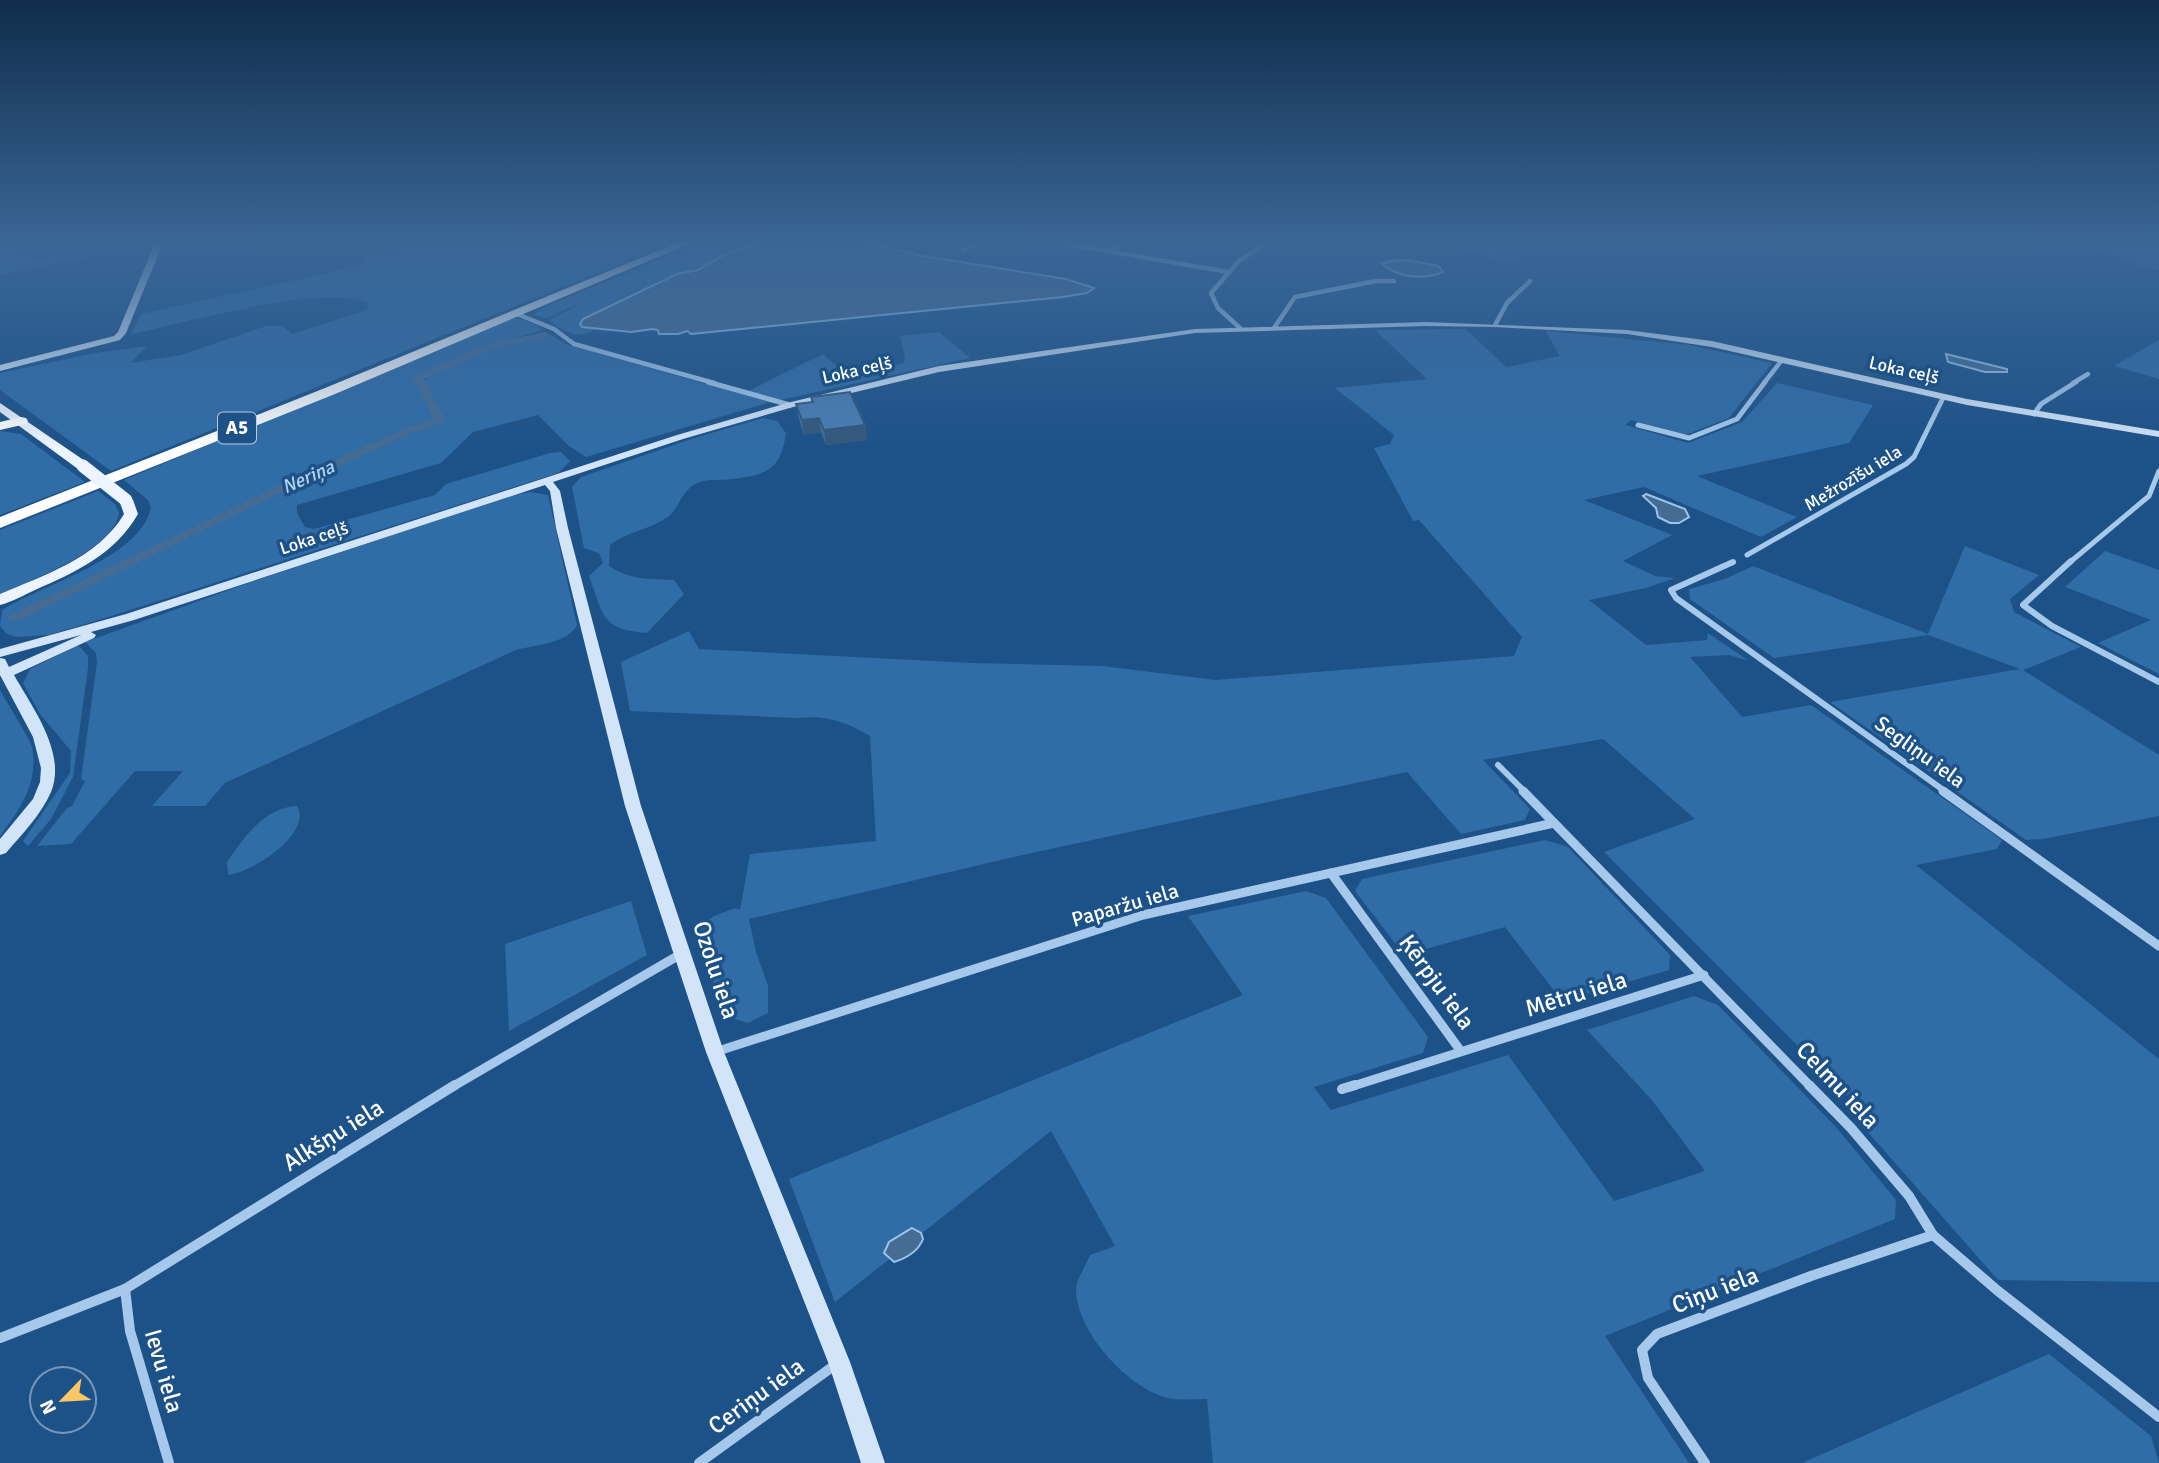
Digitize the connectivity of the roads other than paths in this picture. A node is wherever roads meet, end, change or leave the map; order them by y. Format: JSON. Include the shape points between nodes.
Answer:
{"nodes":[{"id":1,"x":131,"y":311,"type":"edge"},
{"id":2,"x":523,"y":311,"type":"edge"},
{"id":3,"x":1223,"y":311,"type":"edge"},
{"id":4,"x":1284,"y":311,"type":"edge"},
{"id":5,"x":1502,"y":311,"type":"edge"},
{"id":6,"x":517,"y":314,"type":"junction"},
{"id":7,"x":1495,"y":325,"type":"junction"},
{"id":8,"x":1240,"y":328,"type":"junction"},
{"id":9,"x":1274,"y":328,"type":"junction"},
{"id":10,"x":1783,"y":360,"type":"junction"},
{"id":11,"x":0,"y":368,"type":"edge"},
{"id":12,"x":2088,"y":374,"type":"dead end"},
{"id":13,"x":1943,"y":397,"type":"junction"},
{"id":14,"x":790,"y":405,"type":"junction"},
{"id":15,"x":0,"y":407,"type":"edge"},
{"id":16,"x":2034,"y":414,"type":"junction"},
{"id":17,"x":21,"y":421,"type":"junction"},
{"id":18,"x":1638,"y":425,"type":"dead end"},
{"id":19,"x":0,"y":426,"type":"edge"},
{"id":20,"x":2159,"y":434,"type":"edge"},
{"id":21,"x":2159,"y":471,"type":"edge"},
{"id":22,"x":547,"y":481,"type":"junction"},
{"id":23,"x":0,"y":521,"type":"edge"},
{"id":24,"x":1747,"y":555,"type":"dead end"},
{"id":25,"x":1733,"y":562,"type":"dead end"},
{"id":26,"x":0,"y":600,"type":"edge"},
{"id":27,"x":130,"y":617,"type":"junction"},
{"id":28,"x":0,"y":653,"type":"edge"},
{"id":29,"x":3,"y":668,"type":"edge"},
{"id":30,"x":2159,"y":682,"type":"edge"},
{"id":31,"x":1498,"y":765,"type":"dead end"},
{"id":32,"x":1554,"y":823,"type":"junction"},
{"id":33,"x":0,"y":849,"type":"edge"},
{"id":34,"x":1331,"y":873,"type":"junction"},
{"id":35,"x":2159,"y":946,"type":"edge"},
{"id":36,"x":683,"y":953,"type":"junction"},
{"id":37,"x":1704,"y":975,"type":"junction"},
{"id":38,"x":1460,"y":1050,"type":"junction"},
{"id":39,"x":715,"y":1052,"type":"junction"},
{"id":40,"x":1342,"y":1089,"type":"dead end"},
{"id":41,"x":1933,"y":1236,"type":"junction"},
{"id":42,"x":125,"y":1289,"type":"junction"},
{"id":43,"x":0,"y":1338,"type":"edge"},
{"id":44,"x":839,"y":1362,"type":"junction"},
{"id":45,"x":2159,"y":1417,"type":"edge"},
{"id":46,"x":169,"y":1463,"type":"edge"},
{"id":47,"x":699,"y":1463,"type":"edge"},
{"id":48,"x":873,"y":1463,"type":"edge"},
{"id":49,"x":1705,"y":1463,"type":"edge"}],
"edges":[{"from":1,"to":11,"type":"main road","via":[[117,338]]},
{"from":2,"to":6,"type":"highway","number":"A5"},
{"from":3,"to":8,"type":"street"},
{"from":4,"to":9,"type":"street"},
{"from":5,"to":7,"type":"street"},
{"from":6,"to":14,"type":"street","via":[[554,329],[574,344]]},
{"from":6,"to":23,"type":"highway","number":"A5"},
{"from":7,"to":9,"type":"main road","name":"Loka ceļš"},
{"from":7,"to":10,"type":"main road","name":"Loka ceļš","via":[[1615,331]]},
{"from":8,"to":9,"type":"main road","name":"Loka ceļš"},
{"from":8,"to":14,"type":"main road","name":"Loka ceļš","via":[[997,359]]},
{"from":10,"to":13,"type":"main road","name":"Loka ceļš"},
{"from":10,"to":18,"type":"street","via":[[1737,419],[1689,438]]},
{"from":12,"to":16,"type":"street","via":[[2041,404]]},
{"from":13,"to":16,"type":"main road","name":"Loka ceļš"},
{"from":13,"to":24,"type":"street","name":"Mežrozīšu iela","via":[[1914,457],[1906,464]]},
{"from":14,"to":22,"type":"main road","name":"Loka ceļš"},
{"from":15,"to":17,"type":"main road"},
{"from":16,"to":20,"type":"main road","name":"Loka ceļš"},
{"from":17,"to":19,"type":"highway"},
{"from":17,"to":26,"type":"main road","bridge":true,"via":[[126,500],[131,514],[117,537],[64,570]]},
{"from":21,"to":30,"type":"street","via":[[2149,496],[2023,605],[2052,626]]},
{"from":22,"to":27,"type":"main road","name":"Loka ceļš"},
{"from":22,"to":36,"type":"main road","name":"Ozolu iela","via":[[555,491],[633,806]]},
{"from":25,"to":35,"type":"street","name":"Segliņu iela","via":[[1671,590],[1676,598]]},
{"from":27,"to":28,"type":"main road","name":"Loka ceļš"},
{"from":27,"to":29,"type":"main road","name":"Loka ceļš"},
{"from":29,"to":33,"type":"main road","via":[[43,744],[48,763],[47,783],[37,803]]},
{"from":31,"to":32,"type":"street","name":"Celmu iela"},
{"from":32,"to":34,"type":"street","name":"Paparžu iela"},
{"from":32,"to":37,"type":"street","name":"Celmu iela"},
{"from":34,"to":38,"type":"street","name":"Ķērpju iela"},
{"from":34,"to":39,"type":"street","name":"Paparžu iela","via":[[1143,915]]},
{"from":36,"to":39,"type":"main road","name":"Ozolu iela"},
{"from":36,"to":42,"type":"street","name":"Alkšņu iela","via":[[425,1102]]},
{"from":37,"to":38,"type":"street","name":"Mētru iela"},
{"from":37,"to":41,"type":"street","name":"Celmu iela","via":[[1851,1128],[1909,1196]]},
{"from":38,"to":40,"type":"street","name":"Ķērpju iela"},
{"from":39,"to":44,"type":"main road","name":"Ozolu iela"},
{"from":41,"to":45,"type":"street","name":"Celmu iela"},
{"from":41,"to":49,"type":"street","name":"Ciņu iela","via":[[1811,1276],[1657,1335],[1642,1350],[1648,1378]]},
{"from":42,"to":43,"type":"street","name":"Alkšņu iela"},
{"from":42,"to":46,"type":"street","name":"Ievu iela","via":[[130,1331]]},
{"from":44,"to":47,"type":"street","name":"Ceriņu iela"},
{"from":44,"to":48,"type":"main road","name":"Ozolu iela"}]}
